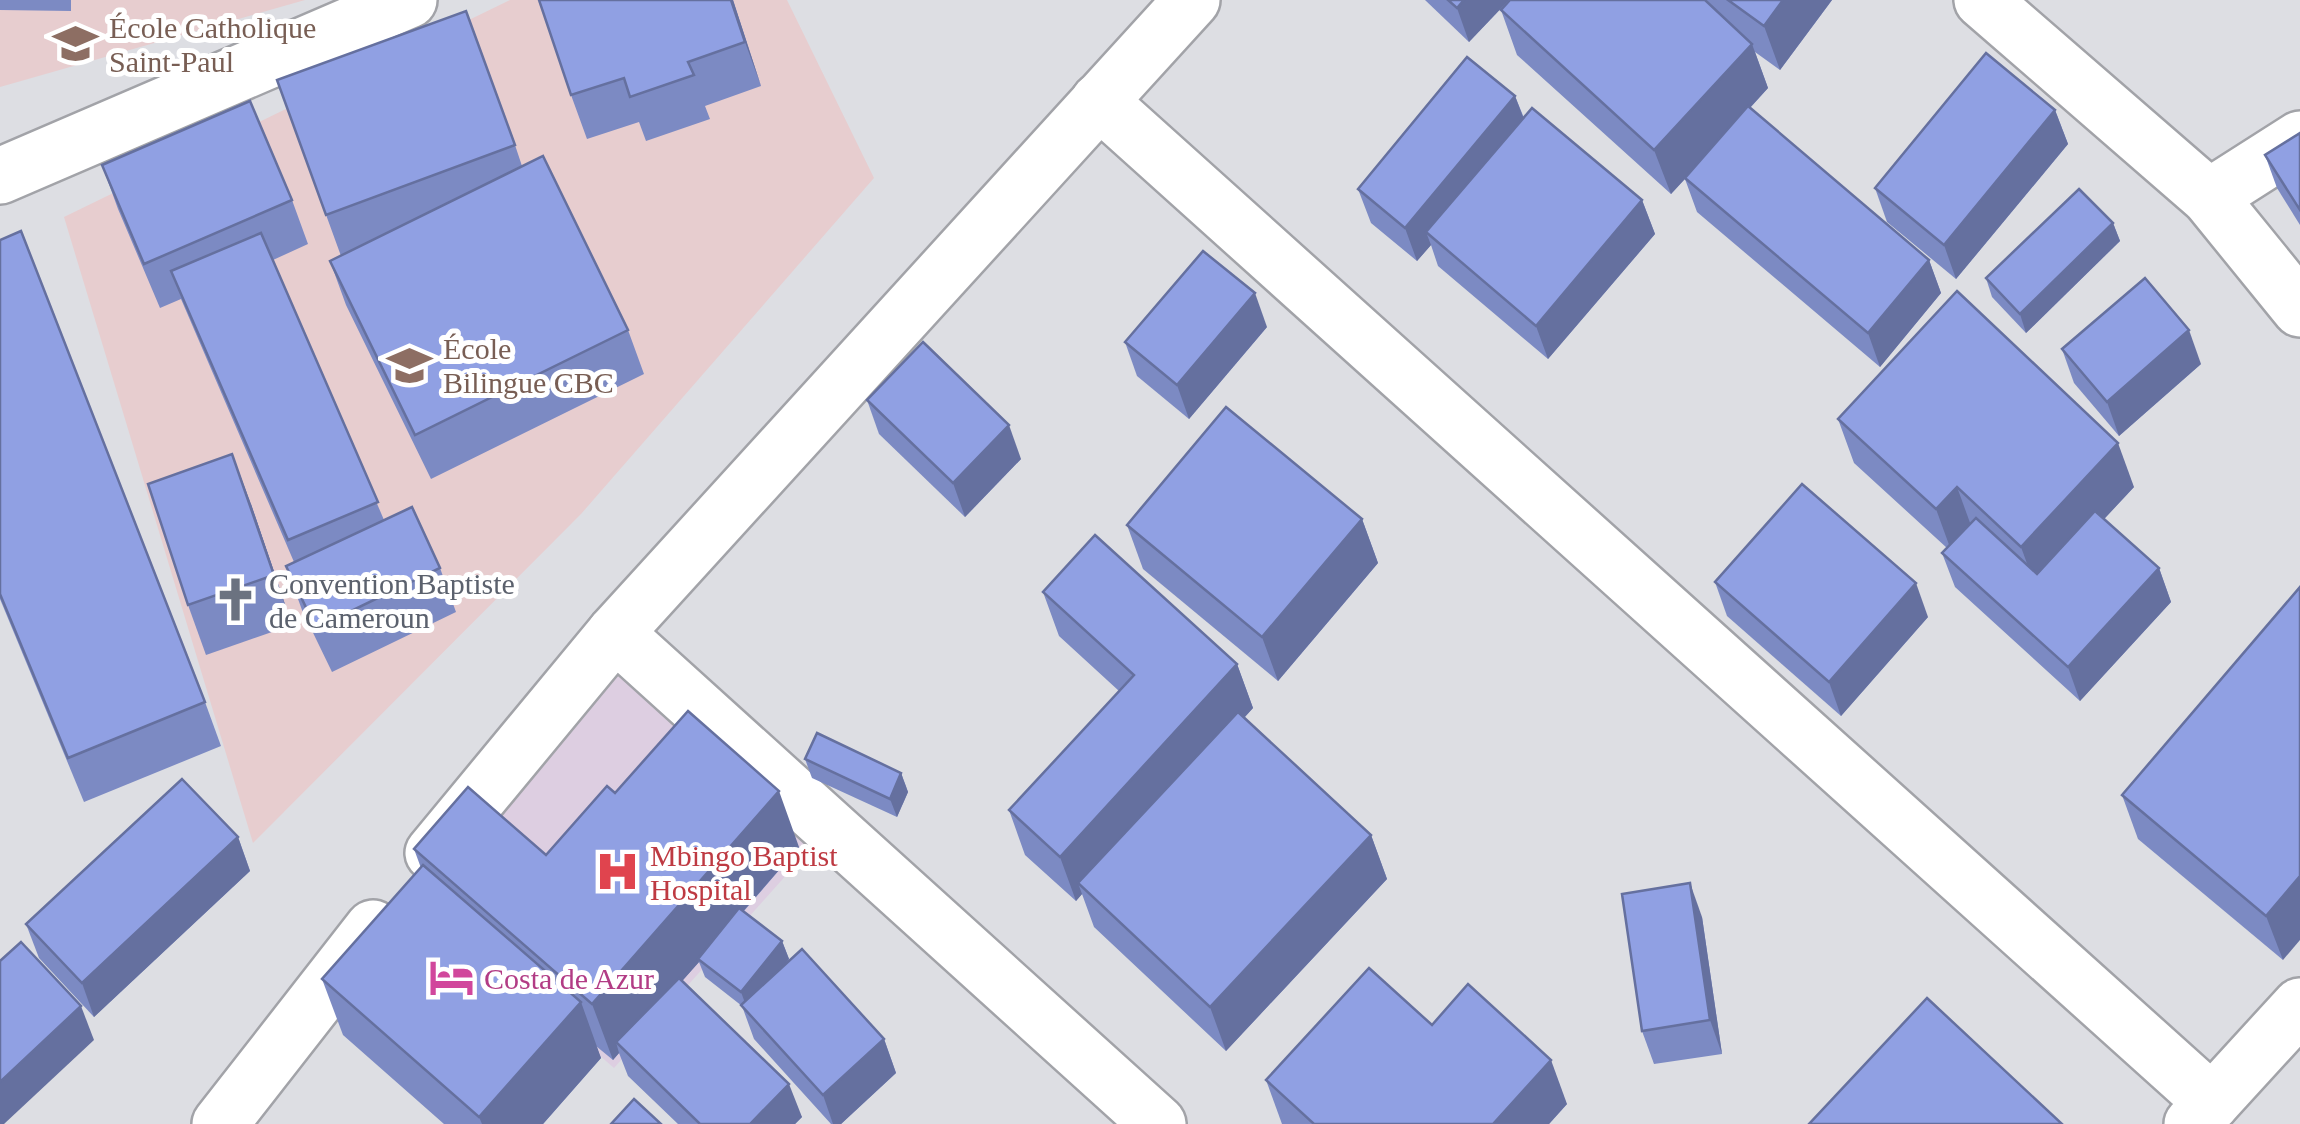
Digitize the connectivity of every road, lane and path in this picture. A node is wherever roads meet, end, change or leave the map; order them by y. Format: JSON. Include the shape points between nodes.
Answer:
{"nodes":[{"id":1,"x":409,"y":0,"type":"edge"},
{"id":2,"x":1192,"y":0,"type":"edge"},
{"id":3,"x":1982,"y":0,"type":"edge"},
{"id":4,"x":1099,"y":102,"type":"junction"},
{"id":5,"x":2300,"y":139,"type":"edge"},
{"id":6,"x":0,"y":176,"type":"edge"},
{"id":7,"x":2209,"y":197,"type":"junction"},
{"id":8,"x":2300,"y":309,"type":"edge"},
{"id":9,"x":615,"y":632,"type":"junction"},
{"id":10,"x":2300,"y":1006,"type":"edge"},
{"id":11,"x":2202,"y":1113,"type":"edge"},
{"id":12,"x":220,"y":1124,"type":"edge"},
{"id":13,"x":1158,"y":1124,"type":"edge"}],
"edges":[{"from":1,"to":6,"type":"street"},
{"from":2,"to":4,"type":"street"},
{"from":3,"to":7,"type":"street"},
{"from":4,"to":9,"type":"street"},
{"from":4,"to":11,"type":"street"},
{"from":5,"to":7,"type":"street"},
{"from":7,"to":8,"type":"street"},
{"from":9,"to":12,"type":"street"},
{"from":9,"to":13,"type":"street"},
{"from":10,"to":11,"type":"street"}]}
